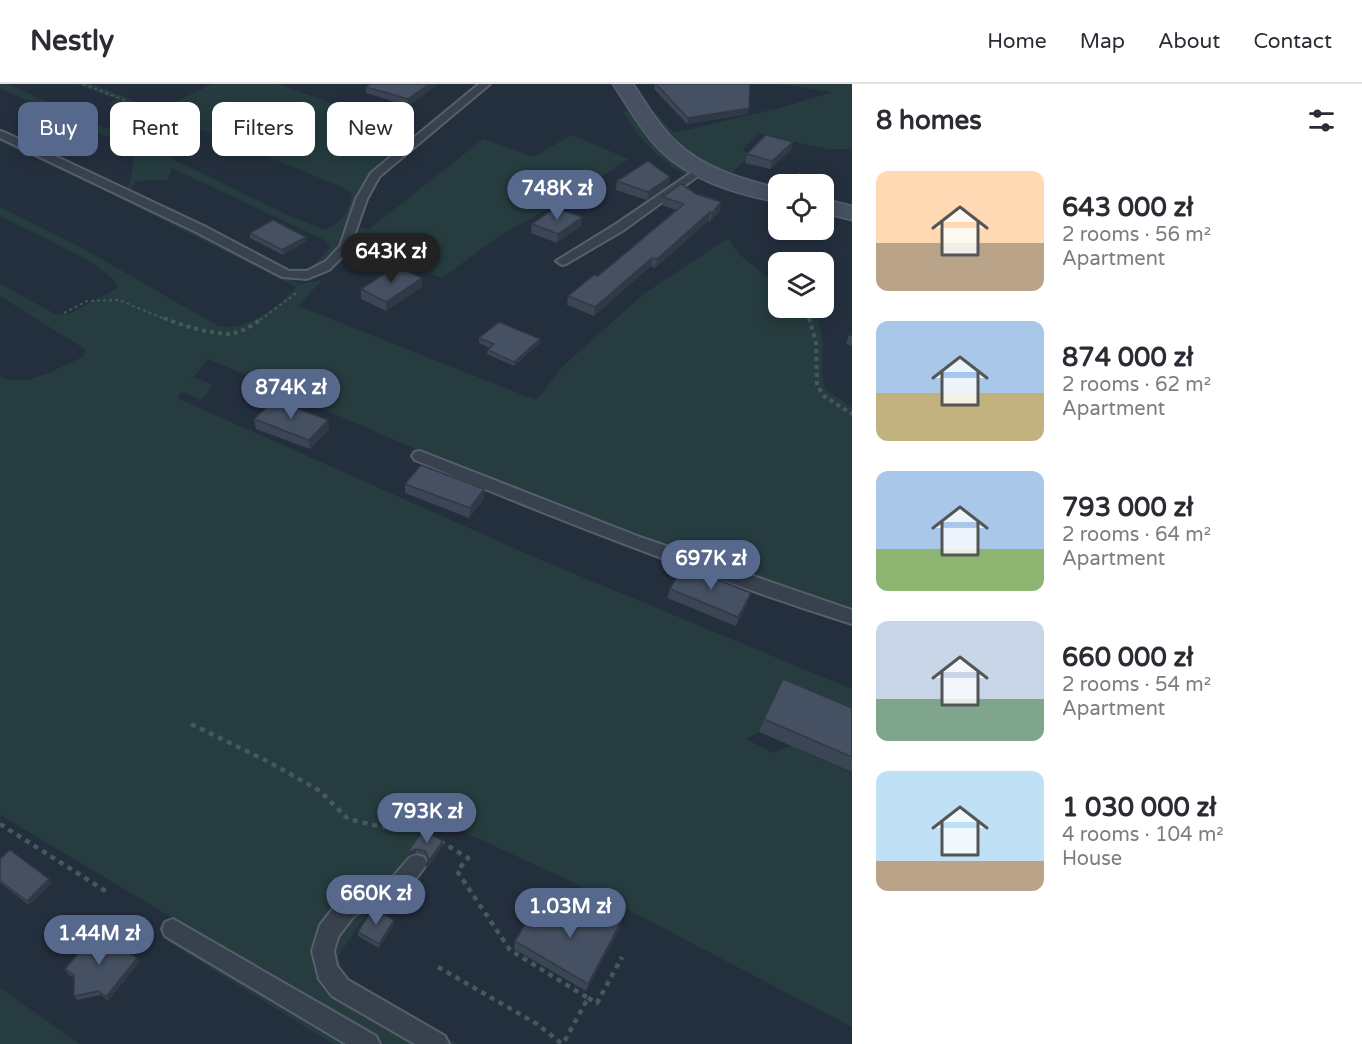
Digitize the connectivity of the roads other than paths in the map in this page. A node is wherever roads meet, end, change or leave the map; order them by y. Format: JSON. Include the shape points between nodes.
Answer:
{"nodes":[{"id":1,"x":485,"y":84,"type":"edge"},
{"id":2,"x":623,"y":84,"type":"edge"},
{"id":3,"x":0,"y":134,"type":"edge"},
{"id":4,"x":701,"y":169,"type":"junction"},
{"id":5,"x":768,"y":192,"type":"edge"},
{"id":6,"x":834,"y":208,"type":"edge"},
{"id":7,"x":852,"y":213,"type":"edge"},
{"id":8,"x":562,"y":261,"type":"dead end"},
{"id":9,"x":420,"y":456,"type":"dead end"},
{"id":10,"x":852,"y":617,"type":"edge"},
{"id":11,"x":417,"y":864,"type":"dead end"},
{"id":12,"x":173,"y":928,"type":"dead end"},
{"id":13,"x":368,"y":1044,"type":"edge"},
{"id":14,"x":437,"y":1044,"type":"edge"}],
"edges":[{"from":1,"to":3,"type":"lane","via":[[375,175],[362,195],[347,245],[326,268],[300,277],[286,274],[158,208]]},
{"from":2,"to":4,"type":"street","via":[[667,145]]},
{"from":4,"to":5,"type":"street"},
{"from":4,"to":8,"type":"lane","via":[[620,227]]},
{"from":6,"to":7,"type":"street"},
{"from":9,"to":10,"type":"lane","via":[[494,488]]},
{"from":11,"to":14,"type":"lane","via":[[398,886],[346,909],[328,932],[323,951],[327,971],[340,988]]},
{"from":12,"to":13,"type":"lane"}]}
